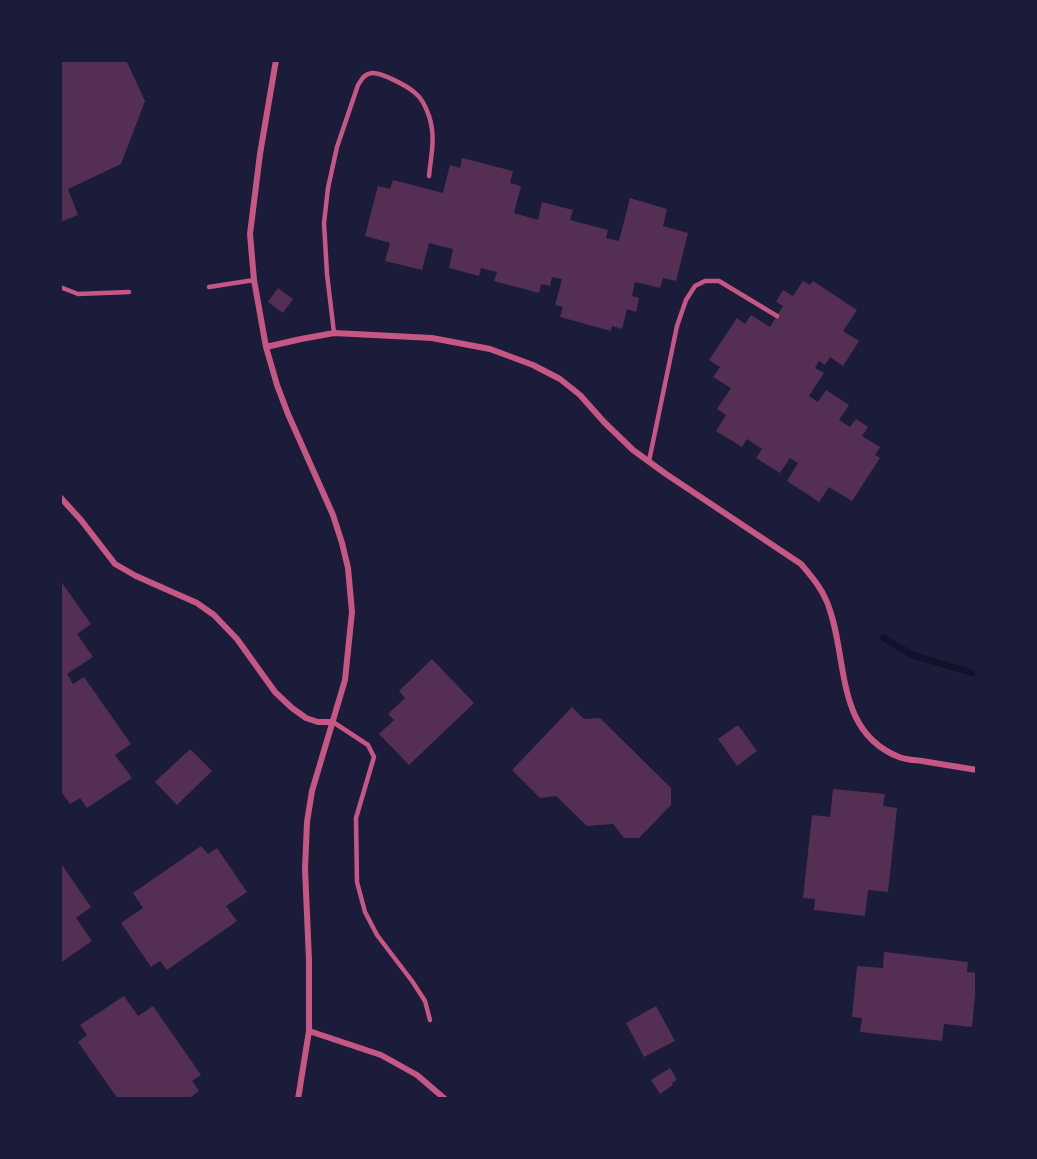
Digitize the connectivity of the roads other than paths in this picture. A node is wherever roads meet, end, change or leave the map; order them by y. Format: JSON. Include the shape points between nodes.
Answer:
{"nodes":[{"id":1,"x":276,"y":60,"type":"edge"},
{"id":2,"x":429,"y":176,"type":"dead end"},
{"id":3,"x":254,"y":280,"type":"junction"},
{"id":4,"x":60,"y":287,"type":"edge"},
{"id":5,"x":209,"y":287,"type":"dead end"},
{"id":6,"x":129,"y":292,"type":"dead end"},
{"id":7,"x":777,"y":315,"type":"dead end"},
{"id":8,"x":334,"y":333,"type":"junction"},
{"id":9,"x":266,"y":347,"type":"junction"},
{"id":10,"x":649,"y":461,"type":"junction"},
{"id":11,"x":60,"y":497,"type":"edge"},
{"id":12,"x":333,"y":722,"type":"junction"},
{"id":13,"x":977,"y":770,"type":"edge"},
{"id":14,"x":430,"y":1020,"type":"dead end"},
{"id":15,"x":309,"y":1031,"type":"junction"},
{"id":16,"x":298,"y":1099,"type":"edge"},
{"id":17,"x":445,"y":1099,"type":"edge"}],
"edges":[{"from":1,"to":3,"type":"street","via":[[250,234]]},
{"from":2,"to":8,"type":"lane","via":[[434,140],[424,104],[414,92],[389,78],[373,73],[364,76],[337,147],[328,188],[324,224]]},
{"from":3,"to":5,"type":"lane"},
{"from":3,"to":9,"type":"street"},
{"from":4,"to":6,"type":"lane","via":[[78,294]]},
{"from":7,"to":10,"type":"lane","via":[[719,280],[695,286],[677,326]]},
{"from":8,"to":9,"type":"street"},
{"from":8,"to":10,"type":"street","via":[[432,338],[490,349],[533,365],[580,395],[633,450]]},
{"from":9,"to":12,"type":"street","via":[[288,414],[333,515],[348,568],[352,612],[345,680]]},
{"from":10,"to":13,"type":"street","via":[[801,564],[816,581],[835,626],[851,709],[861,729],[880,747],[901,758]]},
{"from":11,"to":12,"type":"street","via":[[115,564],[214,615],[292,708],[306,718]]},
{"from":12,"to":14,"type":"lane","via":[[368,745],[374,757],[356,818],[357,882],[365,912],[425,1001]]},
{"from":12,"to":15,"type":"street","via":[[307,822]]},
{"from":15,"to":16,"type":"street"},
{"from":15,"to":17,"type":"street","via":[[381,1054]]}]}
